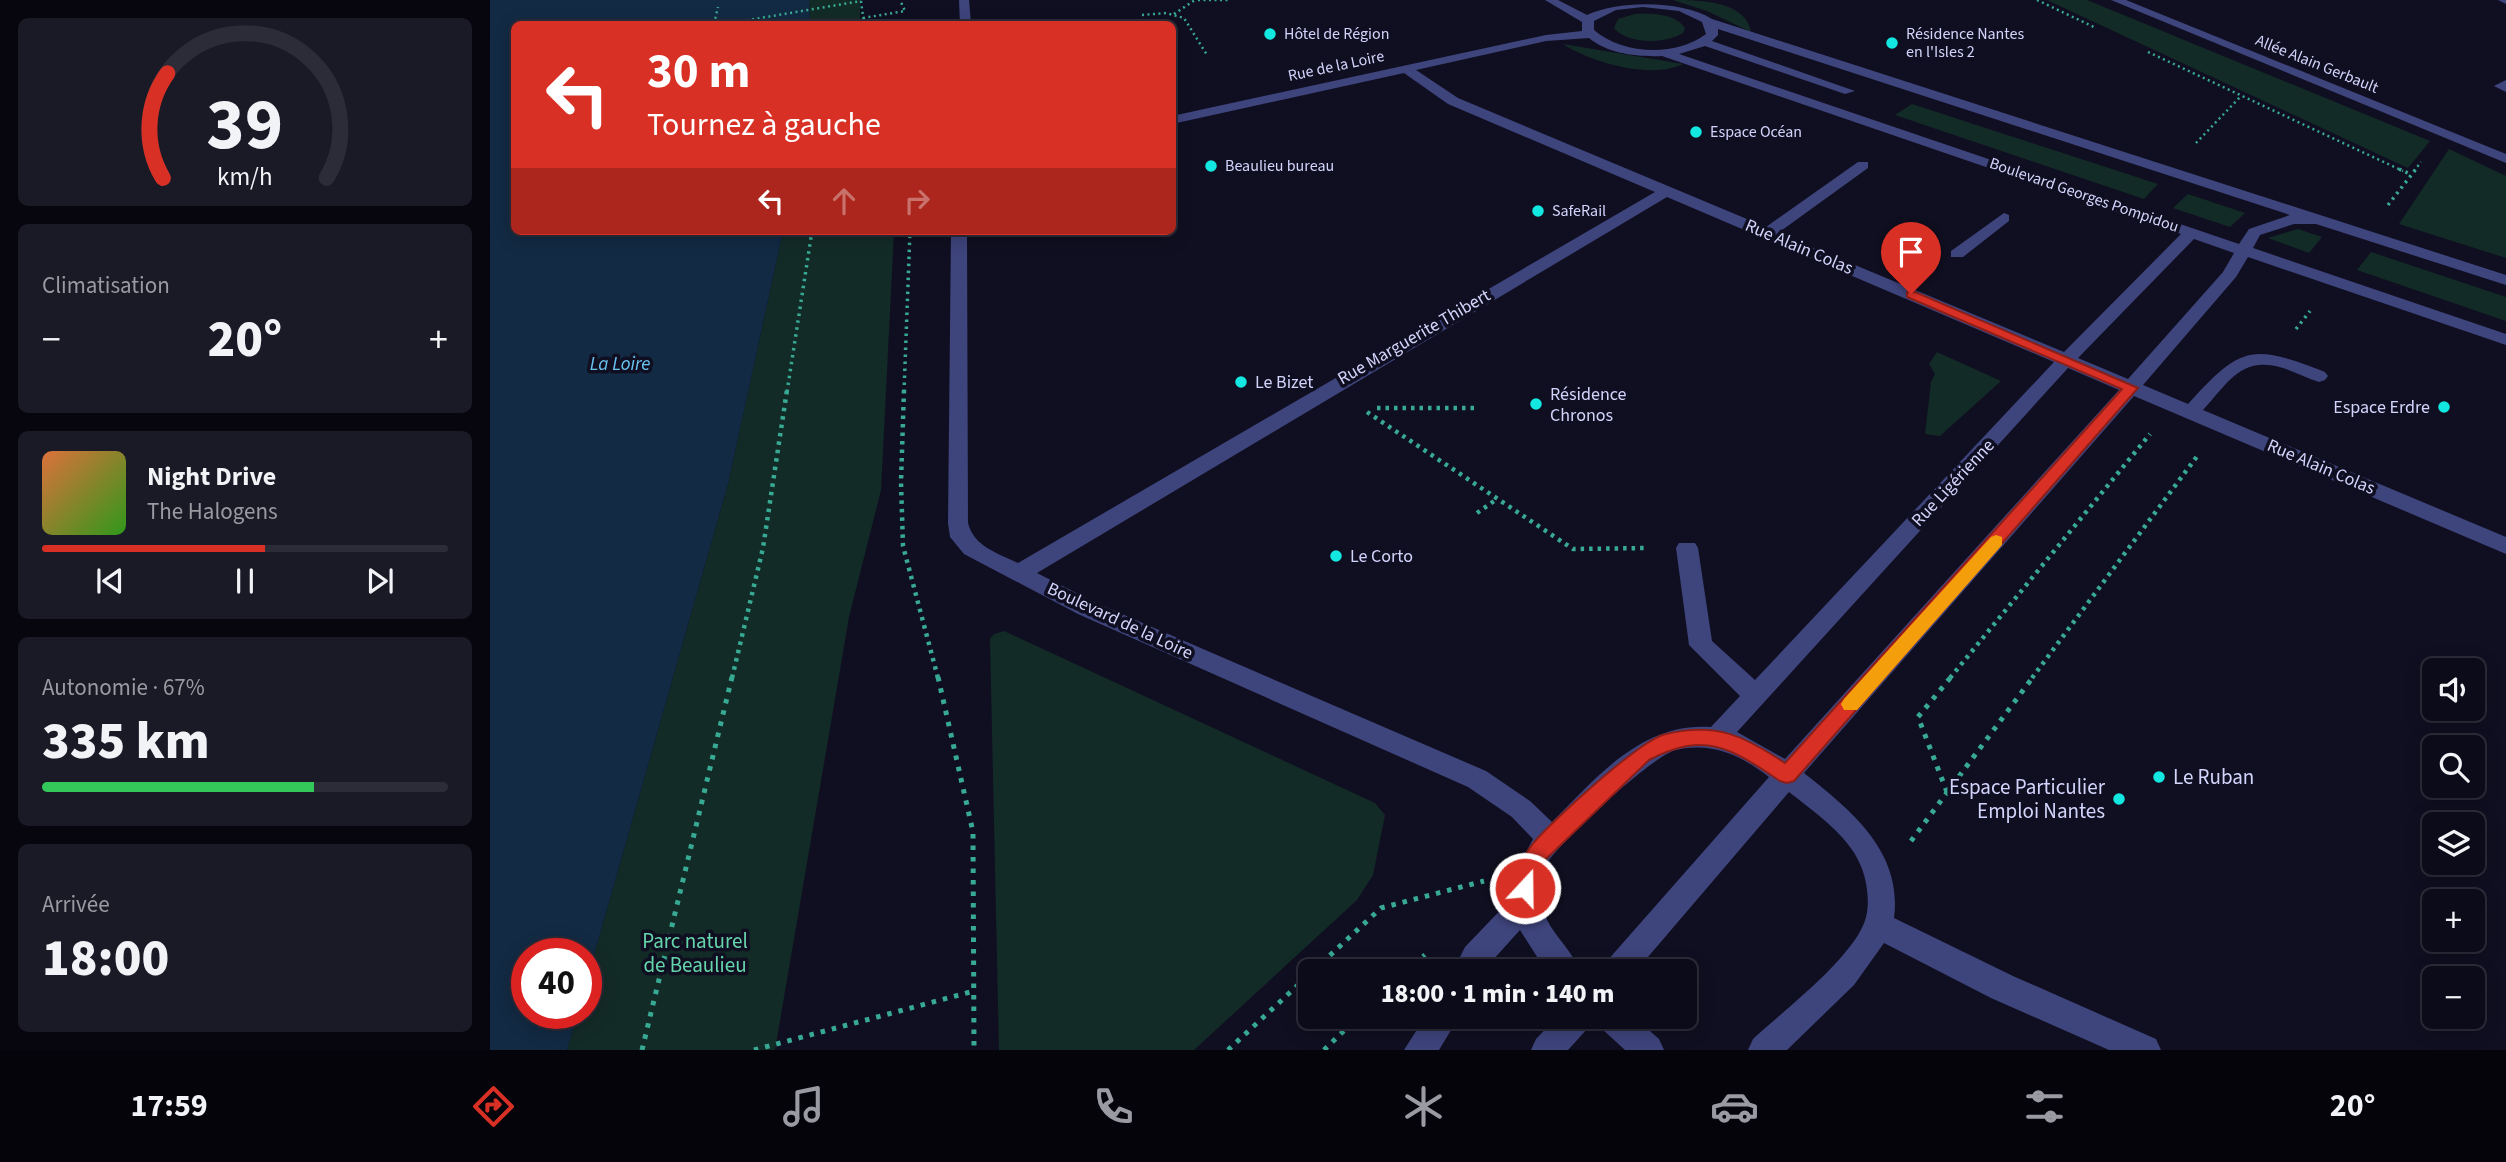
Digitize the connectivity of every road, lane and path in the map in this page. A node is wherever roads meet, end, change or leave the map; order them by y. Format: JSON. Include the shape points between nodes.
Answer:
{"nodes":[{"id":1,"x":900,"y":0,"type":"edge"},
{"id":2,"x":964,"y":0,"type":"edge"},
{"id":3,"x":1197,"y":0,"type":"edge"},
{"id":4,"x":1228,"y":0,"type":"edge"},
{"id":5,"x":1550,"y":0,"type":"edge"},
{"id":6,"x":2036,"y":0,"type":"edge"},
{"id":7,"x":2116,"y":0,"type":"edge"},
{"id":8,"x":861,"y":1,"type":"edge"},
{"id":9,"x":1644,"y":2,"type":"edge"},
{"id":10,"x":719,"y":7,"type":"dead end"},
{"id":11,"x":1173,"y":14,"type":"junction"},
{"id":12,"x":1142,"y":15,"type":"dead end"},
{"id":13,"x":863,"y":18,"type":"junction"},
{"id":14,"x":1588,"y":20,"type":"junction"},
{"id":15,"x":714,"y":21,"type":"edge"},
{"id":16,"x":743,"y":21,"type":"edge"},
{"id":17,"x":864,"y":21,"type":"edge"},
{"id":18,"x":966,"y":21,"type":"edge"},
{"id":19,"x":1709,"y":22,"type":"junction"},
{"id":20,"x":2097,"y":28,"type":"dead end"},
{"id":21,"x":1591,"y":34,"type":"junction"},
{"id":22,"x":1704,"y":42,"type":"junction"},
{"id":23,"x":2145,"y":51,"type":"dead end"},
{"id":24,"x":1662,"y":52,"type":"junction"},
{"id":25,"x":1207,"y":55,"type":"dead end"},
{"id":26,"x":1406,"y":69,"type":"junction"},
{"id":27,"x":1877,"y":75,"type":"junction"},
{"id":28,"x":1849,"y":91,"type":"junction"},
{"id":29,"x":2241,"y":96,"type":"junction"},
{"id":30,"x":1826,"y":107,"type":"junction"},
{"id":31,"x":1176,"y":119,"type":"edge"},
{"id":32,"x":2193,"y":145,"type":"dead end"},
{"id":33,"x":2506,"y":159,"type":"edge"},
{"id":34,"x":1863,"y":165,"type":"dead end"},
{"id":35,"x":1667,"y":191,"type":"junction"},
{"id":36,"x":2383,"y":212,"type":"dead end"},
{"id":37,"x":2004,"y":218,"type":"dead end"},
{"id":38,"x":2321,"y":219,"type":"junction"},
{"id":39,"x":2192,"y":232,"type":"junction"},
{"id":40,"x":1768,"y":233,"type":"junction"},
{"id":41,"x":811,"y":235,"type":"edge"},
{"id":42,"x":910,"y":235,"type":"edge"},
{"id":43,"x":959,"y":235,"type":"edge"},
{"id":44,"x":2245,"y":251,"type":"junction"},
{"id":45,"x":1957,"y":254,"type":"dead end"},
{"id":46,"x":2506,"y":280,"type":"edge"},
{"id":47,"x":2506,"y":340,"type":"edge"},
{"id":48,"x":2066,"y":360,"type":"junction"},
{"id":49,"x":2319,"y":376,"type":"dead end"},
{"id":50,"x":2131,"y":388,"type":"junction"},
{"id":51,"x":2173,"y":405,"type":"junction"},
{"id":52,"x":1478,"y":408,"type":"dead end"},
{"id":53,"x":2191,"y":412,"type":"junction"},
{"id":54,"x":2220,"y":424,"type":"junction"},
{"id":55,"x":1497,"y":499,"type":"junction"},
{"id":56,"x":1477,"y":513,"type":"dead end"},
{"id":57,"x":2506,"y":546,"type":"edge"},
{"id":58,"x":1687,"y":548,"type":"joint"},
{"id":59,"x":1019,"y":573,"type":"junction"},
{"id":60,"x":1754,"y":694,"type":"junction"},
{"id":61,"x":1717,"y":737,"type":"junction"},
{"id":62,"x":1787,"y":775,"type":"junction"},
{"id":63,"x":1947,"y":793,"type":"junction"},
{"id":64,"x":1552,"y":840,"type":"junction"},
{"id":65,"x":1529,"y":870,"type":"junction"},
{"id":66,"x":1879,"y":884,"type":"junction"},
{"id":67,"x":1525,"y":905,"type":"junction"},
{"id":68,"x":1879,"y":925,"type":"junction"},
{"id":69,"x":1326,"y":959,"type":"edge"},
{"id":70,"x":1474,"y":959,"type":"edge"},
{"id":71,"x":1553,"y":959,"type":"edge"},
{"id":72,"x":1627,"y":959,"type":"edge"},
{"id":73,"x":1298,"y":985,"type":"edge"},
{"id":74,"x":974,"y":990,"type":"junction"},
{"id":75,"x":1346,"y":1029,"type":"edge"},
{"id":76,"x":1435,"y":1029,"type":"edge"},
{"id":77,"x":1566,"y":1029,"type":"edge"},
{"id":78,"x":1625,"y":1029,"type":"edge"},
{"id":79,"x":642,"y":1050,"type":"edge"},
{"id":80,"x":754,"y":1050,"type":"edge"},
{"id":81,"x":974,"y":1050,"type":"edge"},
{"id":82,"x":1228,"y":1050,"type":"edge"},
{"id":83,"x":1324,"y":1050,"type":"edge"},
{"id":84,"x":1420,"y":1050,"type":"edge"},
{"id":85,"x":1547,"y":1050,"type":"edge"},
{"id":86,"x":1648,"y":1050,"type":"edge"},
{"id":87,"x":1764,"y":1050,"type":"edge"},
{"id":88,"x":2145,"y":1050,"type":"edge"}],
"edges":[{"from":1,"to":13,"type":"path","via":[[905,11]]},
{"from":2,"to":18,"type":"street"},
{"from":3,"to":4,"type":"path"},
{"from":3,"to":11,"type":"path"},
{"from":5,"to":14,"type":"street"},
{"from":6,"to":20,"type":"path"},
{"from":7,"to":33,"type":"street","name":"Allée Alain Gerbault"},
{"from":8,"to":13,"type":"path"},
{"from":8,"to":16,"type":"path"},
{"from":9,"to":14,"type":"street","via":[[1609,8]]},
{"from":9,"to":19,"type":"street","via":[[1681,8]]},
{"from":10,"to":15,"type":"path"},
{"from":11,"to":12,"type":"path"},
{"from":11,"to":25,"type":"path","via":[[1188,21]]},
{"from":13,"to":17,"type":"path"},
{"from":14,"to":21,"type":"street"},
{"from":19,"to":22,"type":"street","via":[[1713,33]]},
{"from":19,"to":27,"type":"street"},
{"from":21,"to":24,"type":"street","via":[[1619,48]]},
{"from":21,"to":26,"type":"street","name":"Rue de la Loire","via":[[1545,38]]},
{"from":22,"to":24,"type":"street"},
{"from":22,"to":28,"type":"street"},
{"from":23,"to":29,"type":"path"},
{"from":24,"to":30,"type":"street","name":"Boulevard Georges Pompidou"},
{"from":26,"to":31,"type":"street","name":"Rue de la Loire"},
{"from":26,"to":35,"type":"street","name":"Rue Alain Colas","via":[[1454,101]]},
{"from":27,"to":28,"type":"street"},
{"from":27,"to":38,"type":"street"},
{"from":28,"to":30,"type":"street"},
{"from":29,"to":32,"type":"path"},
{"from":29,"to":36,"type":"path","via":[[2410,174]]},
{"from":30,"to":39,"type":"street","name":"Boulevard Georges Pompidou"},
{"from":34,"to":40,"type":"street"},
{"from":35,"to":40,"type":"street","name":"Rue Alain Colas"},
{"from":35,"to":59,"type":"street","name":"Rue Marguerite Thibert"},
{"from":37,"to":45,"type":"street"},
{"from":38,"to":44,"type":"street","via":[[2293,219],[2261,228]]},
{"from":38,"to":46,"type":"street"},
{"from":39,"to":44,"type":"street","name":"Boulevard Georges Pompidou"},
{"from":39,"to":48,"type":"street","name":"Rue Ligérienne"},
{"from":40,"to":48,"type":"street","name":"Rue Alain Colas"},
{"from":41,"to":79,"type":"path","via":[[763,548]]},
{"from":42,"to":74,"type":"path","via":[[903,546],[925,620],[973,832]]},
{"from":43,"to":59,"type":"street","name":"Boulevard de la Loire","via":[[958,523],[961,537],[972,549]]},
{"from":44,"to":47,"type":"street","name":"Boulevard Georges Pompidou"},
{"from":44,"to":50,"type":"street"},
{"from":48,"to":50,"type":"street","name":"Rue Alain Colas"},
{"from":48,"to":60,"type":"street","name":"Rue Ligérienne"},
{"from":49,"to":53,"type":"street","via":[[2273,359],[2251,358],[2234,364]]},
{"from":50,"to":51,"type":"street","name":"Rue Alain Colas"},
{"from":50,"to":62,"type":"street"},
{"from":51,"to":53,"type":"street","name":"Rue Alain Colas"},
{"from":51,"to":63,"type":"path","via":[[1918,717]]},
{"from":52,"to":55,"type":"path","via":[[1366,411]]},
{"from":53,"to":54,"type":"street","name":"Rue Alain Colas"},
{"from":54,"to":57,"type":"street","name":"Rue Alain Colas"},
{"from":54,"to":63,"type":"path"},
{"from":55,"to":56,"type":"path"},
{"from":55,"to":58,"type":"path","via":[[1573,549]]},
{"from":58,"to":60,"type":"street","via":[[1701,645]]},
{"from":59,"to":64,"type":"street","name":"Boulevard de la Loire","via":[[1086,608],[1477,779],[1521,809]]},
{"from":60,"to":61,"type":"street","name":"Rue Ligérienne"},
{"from":61,"to":62,"type":"street","via":[[1741,744]]},
{"from":61,"to":64,"type":"street","via":[[1666,742],[1643,754]]},
{"from":62,"to":66,"type":"street","via":[[1854,834],[1871,856]]},
{"from":62,"to":72,"type":"street"},
{"from":63,"to":66,"type":"path"},
{"from":64,"to":65,"type":"street"},
{"from":65,"to":67,"type":"street"},
{"from":65,"to":69,"type":"path","via":[[1381,908]]},
{"from":66,"to":68,"type":"street"},
{"from":67,"to":70,"type":"street"},
{"from":67,"to":71,"type":"street","via":[[1534,931]]},
{"from":68,"to":87,"type":"street","via":[[1847,973]]},
{"from":68,"to":88,"type":"street","via":[[2002,987]]},
{"from":73,"to":82,"type":"path"},
{"from":74,"to":80,"type":"path"},
{"from":74,"to":81,"type":"path"},
{"from":75,"to":83,"type":"path"},
{"from":76,"to":84,"type":"street"},
{"from":77,"to":85,"type":"street"},
{"from":78,"to":86,"type":"street"}]}
